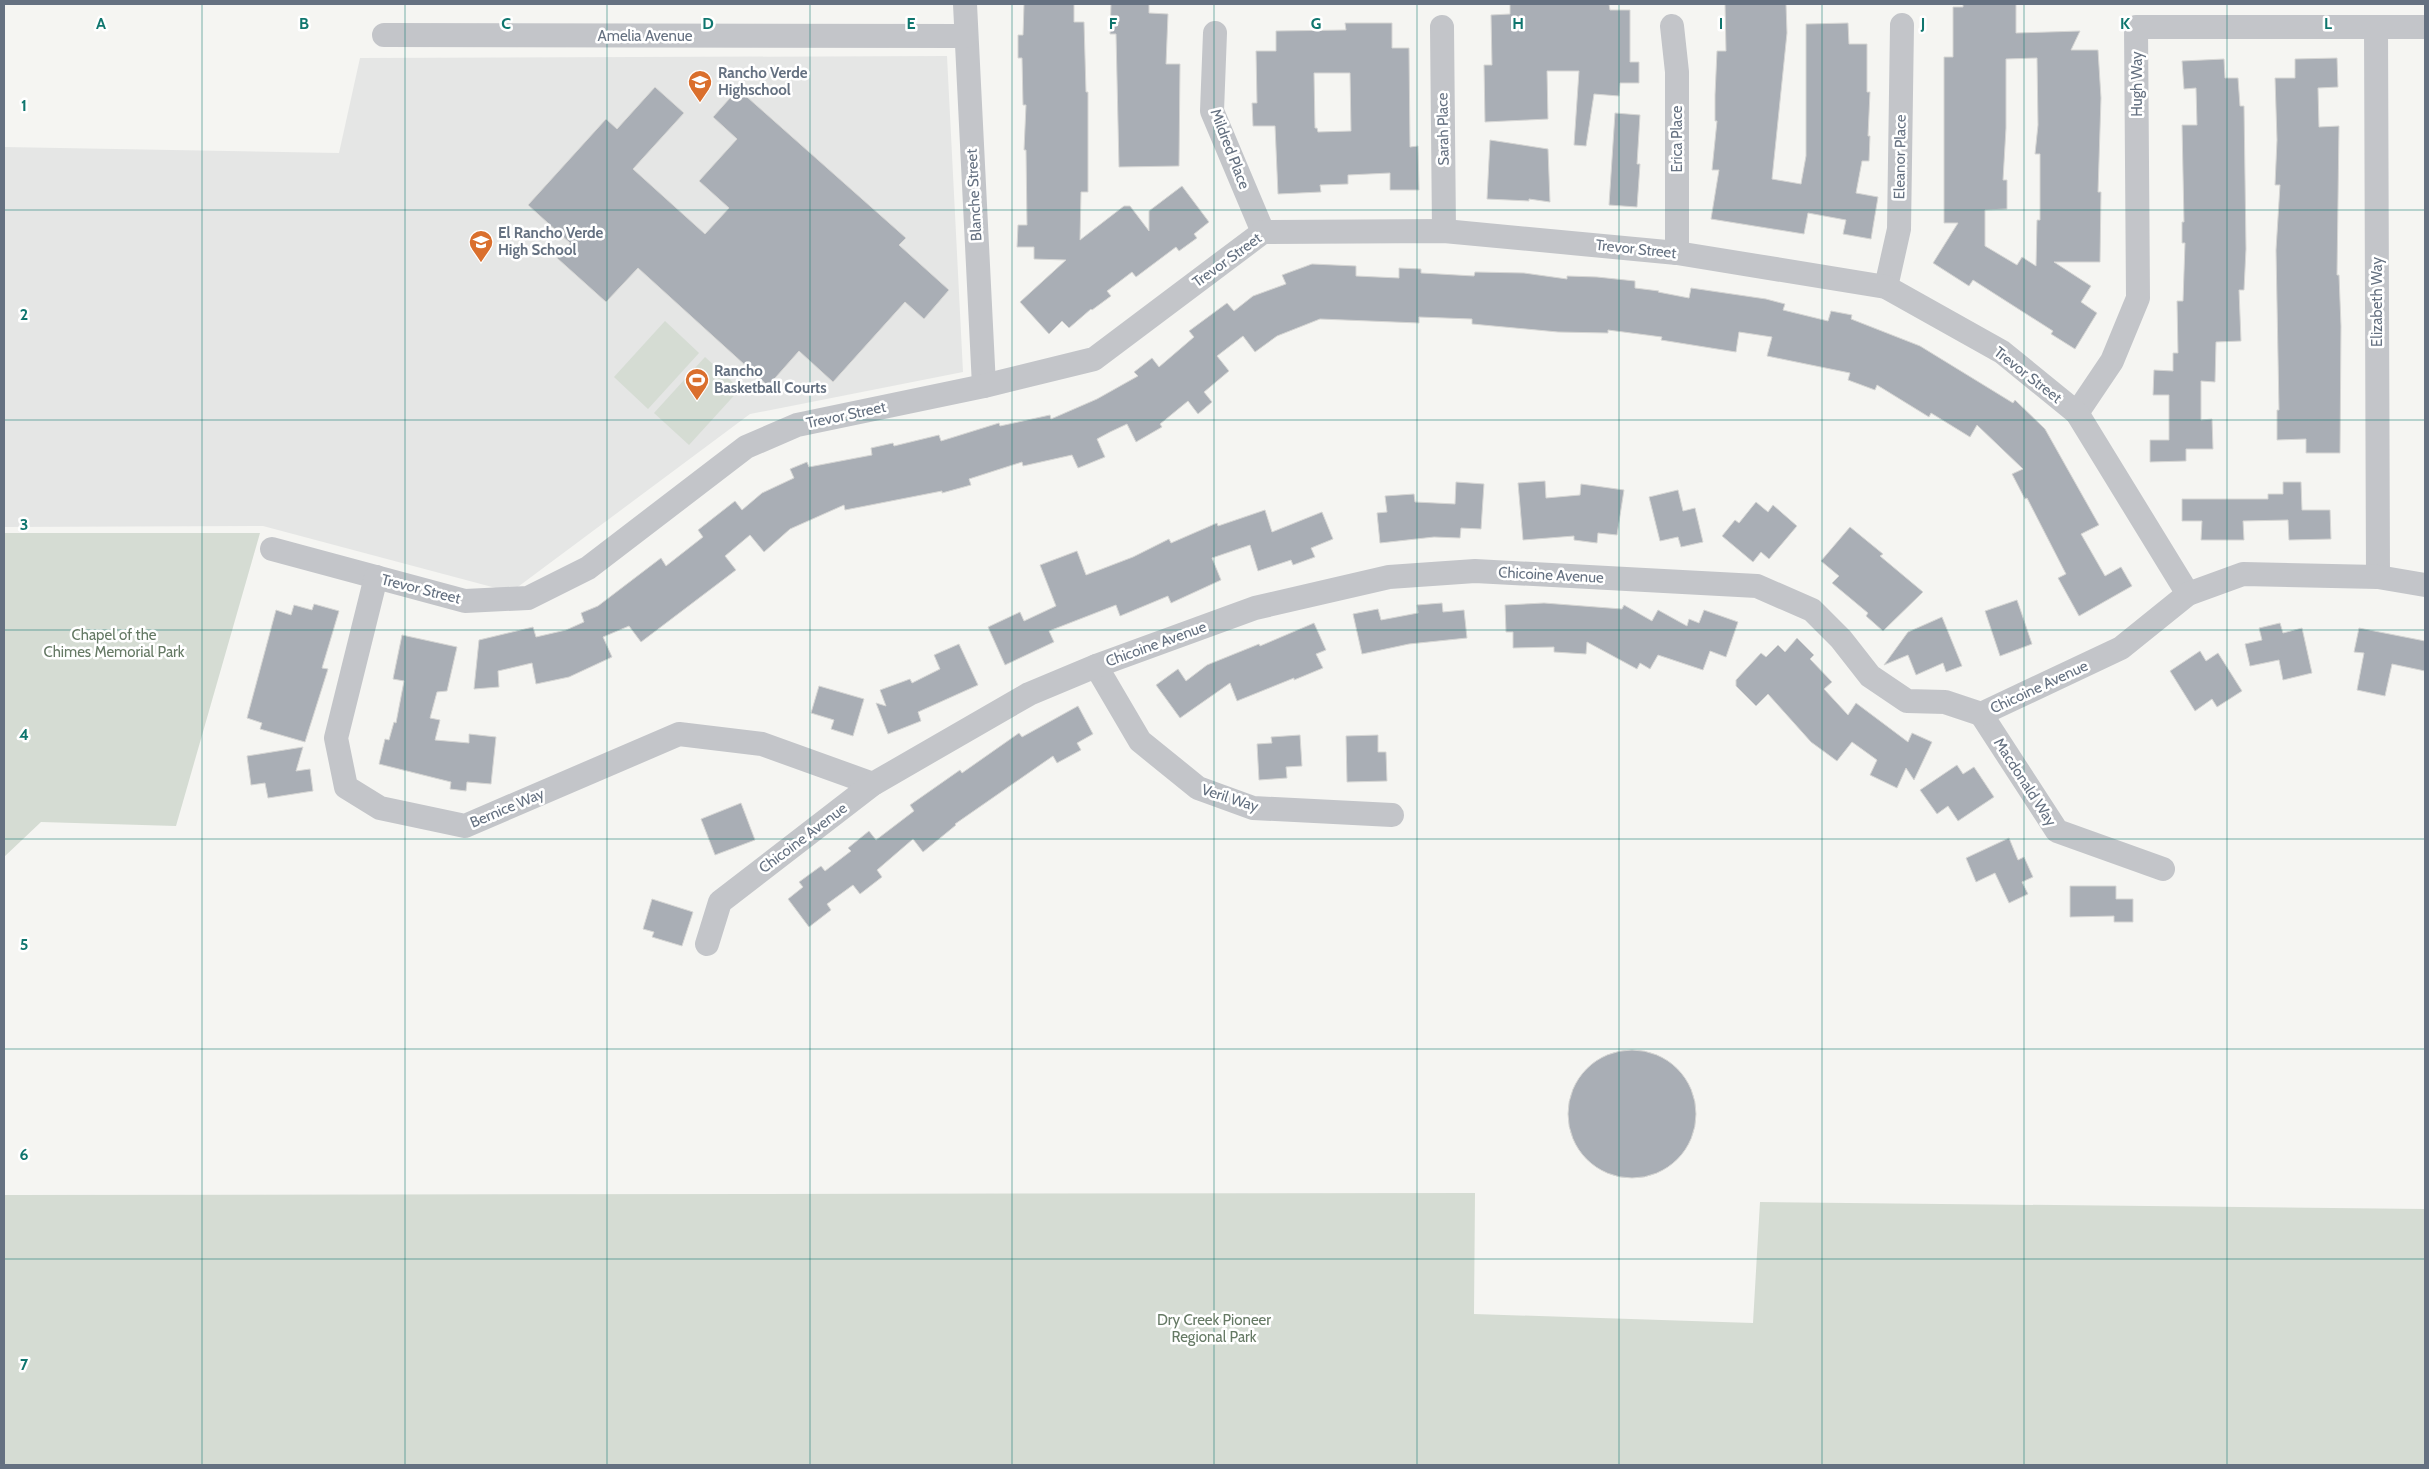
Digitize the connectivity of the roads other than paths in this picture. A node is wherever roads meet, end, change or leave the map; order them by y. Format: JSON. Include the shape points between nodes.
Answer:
{"nodes":[{"id":1,"x":965,"y":4,"type":"edge"},
{"id":2,"x":1902,"y":25,"type":"dead end"},
{"id":3,"x":1672,"y":26,"type":"dead end"},
{"id":4,"x":1442,"y":27,"type":"dead end"},
{"id":5,"x":2425,"y":27,"type":"edge"},
{"id":6,"x":2376,"y":28,"type":"junction"},
{"id":7,"x":1215,"y":33,"type":"dead end"},
{"id":8,"x":384,"y":35,"type":"dead end"},
{"id":9,"x":966,"y":36,"type":"junction"},
{"id":10,"x":1444,"y":231,"type":"junction"},
{"id":11,"x":1263,"y":232,"type":"junction"},
{"id":12,"x":1677,"y":253,"type":"junction"},
{"id":13,"x":1886,"y":287,"type":"junction"},
{"id":14,"x":984,"y":386,"type":"junction"},
{"id":15,"x":2077,"y":413,"type":"junction"},
{"id":16,"x":272,"y":549,"type":"dead end"},
{"id":17,"x":376,"y":577,"type":"junction"},
{"id":18,"x":2378,"y":577,"type":"junction"},
{"id":19,"x":2425,"y":585,"type":"edge"},
{"id":20,"x":2188,"y":594,"type":"junction"},
{"id":21,"x":1096,"y":666,"type":"junction"},
{"id":22,"x":1980,"y":714,"type":"junction"},
{"id":23,"x":873,"y":784,"type":"junction"},
{"id":24,"x":1392,"y":815,"type":"dead end"},
{"id":25,"x":2163,"y":869,"type":"dead end"},
{"id":26,"x":707,"y":944,"type":"dead end"}],
"edges":[{"from":1,"to":9,"type":"street","name":"Blanche Street"},
{"from":2,"to":13,"type":"street","name":"Eleanor Place","via":[[1899,229]]},
{"from":3,"to":12,"type":"street","name":"Erica Place","via":[[1677,72]]},
{"from":4,"to":10,"type":"street","name":"Sarah Place"},
{"from":5,"to":6,"type":"street","name":"Hugh Way"},
{"from":6,"to":15,"type":"street","name":"Hugh Way","via":[[2136,28],[2138,298],[2112,361]]},
{"from":6,"to":18,"type":"street","name":"Elizabeth Way"},
{"from":7,"to":11,"type":"street","name":"Mildred Place","via":[[1212,111]]},
{"from":8,"to":9,"type":"street","name":"Amelia Avenue"},
{"from":9,"to":14,"type":"street","name":"Blanche Street"},
{"from":10,"to":11,"type":"street","name":"Trevor Street"},
{"from":10,"to":12,"type":"street","name":"Trevor Street"},
{"from":11,"to":14,"type":"street","name":"Trevor Street","via":[[1094,359]]},
{"from":12,"to":13,"type":"street","name":"Trevor Street"},
{"from":13,"to":15,"type":"street","name":"Trevor Street","via":[[2002,352]]},
{"from":14,"to":17,"type":"street","name":"Trevor Street","via":[[797,425],[746,447],[588,568],[528,598],[464,600]]},
{"from":15,"to":20,"type":"street","name":"Trevor Street"},
{"from":16,"to":17,"type":"street","name":"Trevor Street"},
{"from":17,"to":23,"type":"street","name":"Bernice Way","via":[[336,738],[346,787],[380,808],[465,826],[679,734],[762,744]]},
{"from":18,"to":19,"type":"street","name":"Chicoine Avenue"},
{"from":18,"to":20,"type":"street","name":"Chicoine Avenue","via":[[2244,574]]},
{"from":20,"to":22,"type":"street","name":"Chicoine Avenue","via":[[2121,648]]},
{"from":21,"to":22,"type":"street","name":"Chicoine Avenue","via":[[1255,608],[1389,577],[1475,570],[1757,586],[1812,610],[1841,639],[1870,676],[1907,701],[1945,702]]},
{"from":21,"to":23,"type":"street","name":"Chicoine Avenue","via":[[1029,694]]},
{"from":21,"to":24,"type":"street","name":"Veril Way","via":[[1140,742],[1198,788],[1253,808]]},
{"from":22,"to":25,"type":"street","name":"Macdonald Way","via":[[2057,830]]},
{"from":23,"to":26,"type":"street","name":"Chicoine Avenue","via":[[720,902]]}]}
